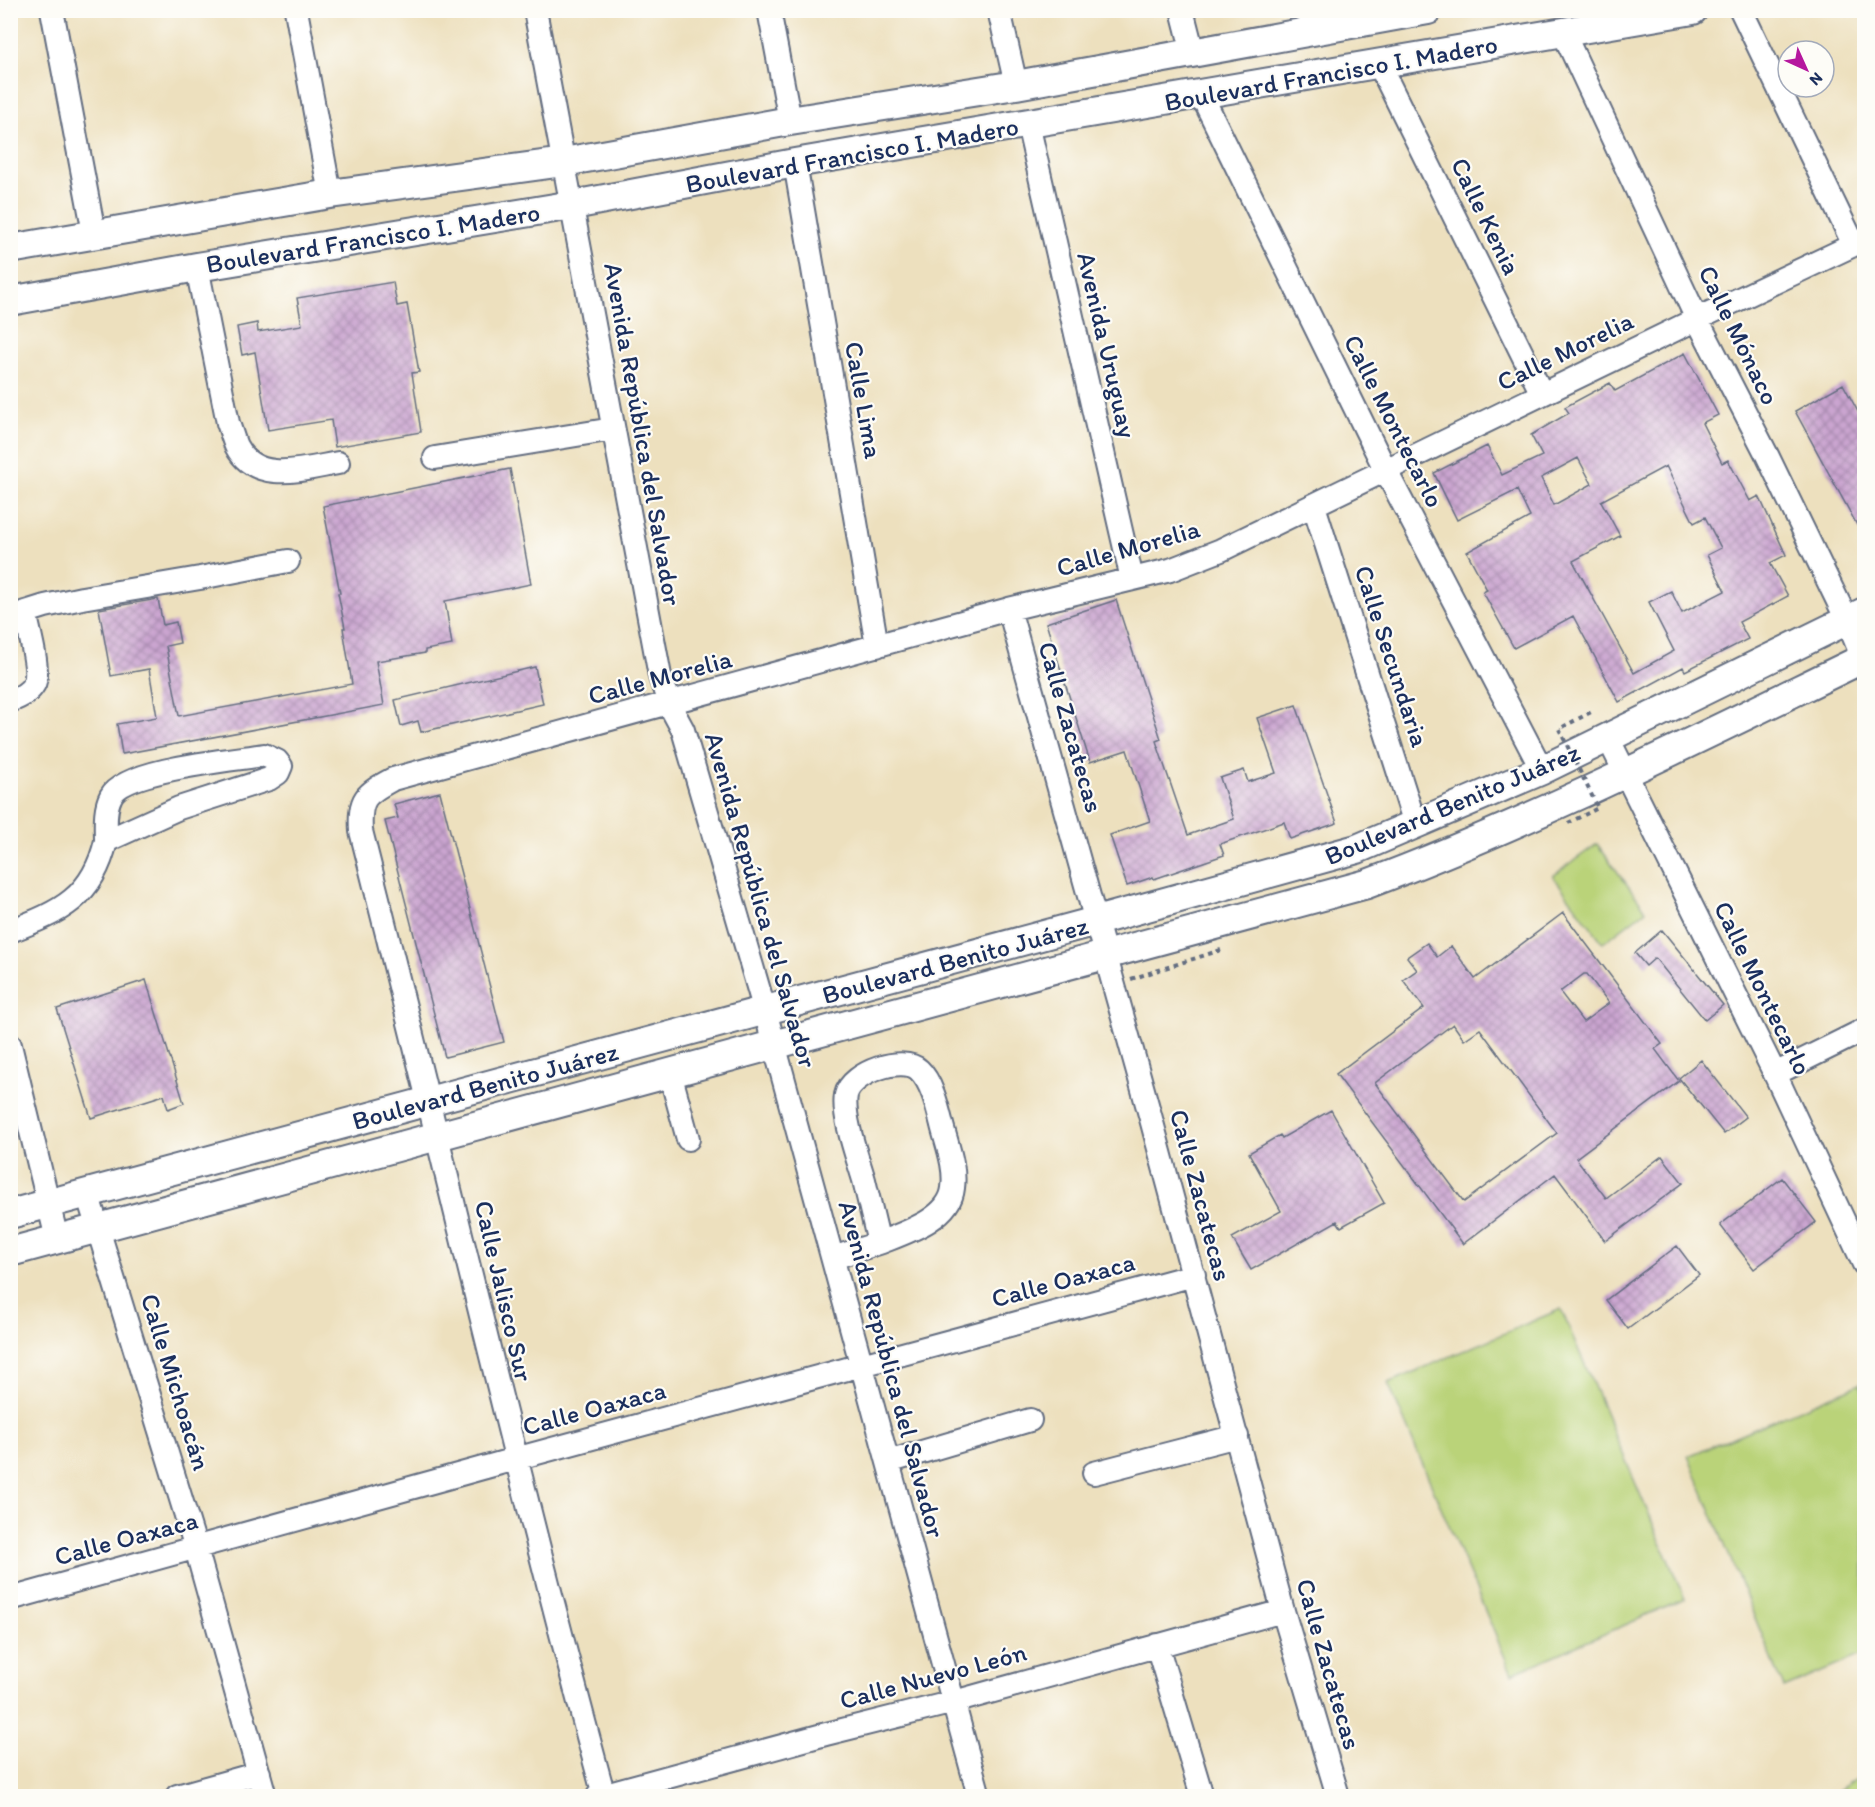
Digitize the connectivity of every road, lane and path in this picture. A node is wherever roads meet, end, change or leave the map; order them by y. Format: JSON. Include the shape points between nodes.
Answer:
{"nodes":[{"id":1,"x":52,"y":10,"type":"edge"},
{"id":2,"x":296,"y":10,"type":"edge"},
{"id":3,"x":535,"y":10,"type":"edge"},
{"id":4,"x":769,"y":10,"type":"edge"},
{"id":5,"x":999,"y":10,"type":"edge"},
{"id":6,"x":1182,"y":10,"type":"edge"},
{"id":7,"x":1428,"y":10,"type":"edge"},
{"id":8,"x":1693,"y":10,"type":"edge"},
{"id":9,"x":1741,"y":10,"type":"edge"},
{"id":10,"x":1564,"y":34,"type":"junction"},
{"id":11,"x":1193,"y":53,"type":"junction"},
{"id":12,"x":1379,"y":64,"type":"junction"},
{"id":13,"x":1016,"y":84,"type":"junction"},
{"id":14,"x":1201,"y":94,"type":"junction"},
{"id":15,"x":790,"y":121,"type":"junction"},
{"id":16,"x":1028,"y":124,"type":"junction"},
{"id":17,"x":564,"y":162,"type":"junction"},
{"id":18,"x":795,"y":163,"type":"junction"},
{"id":19,"x":330,"y":194,"type":"junction"},
{"id":20,"x":573,"y":205,"type":"junction"},
{"id":21,"x":94,"y":233,"type":"junction"},
{"id":22,"x":1859,"y":243,"type":"edge"},
{"id":23,"x":10,"y":249,"type":"edge"},
{"id":24,"x":197,"y":267,"type":"junction"},
{"id":25,"x":10,"y":301,"type":"edge"},
{"id":26,"x":1697,"y":319,"type":"junction"},
{"id":27,"x":1542,"y":394,"type":"junction"},
{"id":28,"x":614,"y":429,"type":"junction"},
{"id":29,"x":435,"y":458,"type":"dead end"},
{"id":30,"x":338,"y":464,"type":"dead end"},
{"id":31,"x":1386,"y":471,"type":"junction"},
{"id":32,"x":1314,"y":506,"type":"junction"},
{"id":33,"x":288,"y":561,"type":"dead end"},
{"id":34,"x":1132,"y":579,"type":"junction"},
{"id":35,"x":1009,"y":609,"type":"junction"},
{"id":36,"x":18,"y":615,"type":"edge"},
{"id":37,"x":1856,"y":616,"type":"edge"},
{"id":38,"x":878,"y":646,"type":"junction"},
{"id":39,"x":1864,"y":659,"type":"edge"},
{"id":40,"x":10,"y":701,"type":"edge"},
{"id":41,"x":669,"y":704,"type":"junction"},
{"id":42,"x":1591,"y":712,"type":"dead end"},
{"id":43,"x":1608,"y":738,"type":"junction"},
{"id":44,"x":1542,"y":770,"type":"junction"},
{"id":45,"x":1625,"y":774,"type":"junction"},
{"id":46,"x":365,"y":798,"type":"joint"},
{"id":47,"x":1568,"y":823,"type":"dead end"},
{"id":48,"x":1415,"y":824,"type":"junction"},
{"id":49,"x":106,"y":842,"type":"junction"},
{"id":50,"x":1096,"y":921,"type":"junction"},
{"id":51,"x":10,"y":931,"type":"edge"},
{"id":52,"x":1105,"y":955,"type":"junction"},
{"id":53,"x":765,"y":1011,"type":"junction"},
{"id":54,"x":1864,"y":1030,"type":"edge"},
{"id":55,"x":10,"y":1045,"type":"edge"},
{"id":56,"x":773,"y":1045,"type":"junction"},
{"id":57,"x":670,"y":1073,"type":"junction"},
{"id":58,"x":1775,"y":1074,"type":"junction"},
{"id":59,"x":430,"y":1101,"type":"junction"},
{"id":60,"x":438,"y":1136,"type":"junction"},
{"id":61,"x":688,"y":1139,"type":"dead end"},
{"id":62,"x":87,"y":1193,"type":"junction"},
{"id":63,"x":48,"y":1204,"type":"junction"},
{"id":64,"x":10,"y":1214,"type":"edge"},
{"id":65,"x":99,"y":1228,"type":"junction"},
{"id":66,"x":57,"y":1239,"type":"junction"},
{"id":67,"x":879,"y":1242,"type":"junction"},
{"id":68,"x":10,"y":1252,"type":"edge"},
{"id":69,"x":833,"y":1258,"type":"junction"},
{"id":70,"x":1864,"y":1264,"type":"edge"},
{"id":71,"x":1194,"y":1275,"type":"junction"},
{"id":72,"x":862,"y":1366,"type":"junction"},
{"id":73,"x":1030,"y":1420,"type":"dead end"},
{"id":74,"x":1237,"y":1436,"type":"junction"},
{"id":75,"x":515,"y":1459,"type":"junction"},
{"id":76,"x":888,"y":1462,"type":"junction"},
{"id":77,"x":1094,"y":1473,"type":"dead end"},
{"id":78,"x":196,"y":1548,"type":"junction"},
{"id":79,"x":10,"y":1599,"type":"edge"},
{"id":80,"x":1283,"y":1611,"type":"junction"},
{"id":81,"x":1157,"y":1645,"type":"junction"},
{"id":82,"x":954,"y":1702,"type":"junction"},
{"id":83,"x":259,"y":1773,"type":"junction"},
{"id":84,"x":602,"y":1796,"type":"edge"},
{"id":85,"x":177,"y":1797,"type":"edge"},
{"id":86,"x":265,"y":1797,"type":"edge"},
{"id":87,"x":979,"y":1797,"type":"edge"},
{"id":88,"x":1202,"y":1797,"type":"edge"},
{"id":89,"x":1338,"y":1797,"type":"edge"}],
"edges":[{"from":1,"to":21,"type":"street"},
{"from":2,"to":19,"type":"street"},
{"from":3,"to":17,"type":"street","name":"Avenida República del Salvador"},
{"from":4,"to":15,"type":"street"},
{"from":5,"to":13,"type":"street"},
{"from":6,"to":11,"type":"street"},
{"from":7,"to":11,"type":"main road","name":"Boulevard Francisco I. Madero"},
{"from":8,"to":10,"type":"main road","name":"Boulevard Francisco I. Madero"},
{"from":9,"to":22,"type":"street"},
{"from":10,"to":12,"type":"main road","name":"Boulevard Francisco I. Madero"},
{"from":10,"to":26,"type":"street","name":"Calle Mónaco"},
{"from":11,"to":13,"type":"main road","name":"Boulevard Francisco I. Madero"},
{"from":12,"to":14,"type":"main road","name":"Boulevard Francisco I. Madero"},
{"from":12,"to":27,"type":"street","name":"Calle Kenia"},
{"from":13,"to":15,"type":"main road","name":"Boulevard Francisco I. Madero"},
{"from":14,"to":16,"type":"main road","name":"Boulevard Francisco I. Madero"},
{"from":14,"to":31,"type":"street","name":"Calle Montecarlo"},
{"from":15,"to":17,"type":"main road","name":"Boulevard Francisco I. Madero"},
{"from":16,"to":18,"type":"main road","name":"Boulevard Francisco I. Madero"},
{"from":16,"to":34,"type":"street","name":"Avenida Uruguay"},
{"from":17,"to":19,"type":"main road","name":"Boulevard Francisco I. Madero"},
{"from":17,"to":20,"type":"street","name":"Avenida República del Salvador"},
{"from":18,"to":20,"type":"main road","name":"Boulevard Francisco I. Madero"},
{"from":18,"to":38,"type":"street","name":"Calle Lima"},
{"from":19,"to":21,"type":"main road","name":"Boulevard Francisco I. Madero"},
{"from":20,"to":24,"type":"main road","name":"Boulevard Francisco I. Madero"},
{"from":20,"to":28,"type":"street","name":"Avenida República del Salvador"},
{"from":21,"to":23,"type":"main road","name":"Boulevard Francisco I. Madero"},
{"from":22,"to":26,"type":"street","name":"Calle Morelia"},
{"from":24,"to":25,"type":"main road","name":"Boulevard Francisco I. Madero"},
{"from":24,"to":30,"type":"street","via":[[228,423],[237,447],[256,468],[280,472]]},
{"from":26,"to":27,"type":"street","name":"Calle Morelia"},
{"from":26,"to":37,"type":"street","name":"Calle Mónaco"},
{"from":27,"to":31,"type":"street","name":"Calle Morelia"},
{"from":28,"to":29,"type":"street"},
{"from":28,"to":41,"type":"street","name":"Avenida República del Salvador","via":[[652,642]]},
{"from":31,"to":32,"type":"street","name":"Calle Morelia"},
{"from":31,"to":44,"type":"street","name":"Calle Montecarlo"},
{"from":32,"to":34,"type":"street","name":"Calle Morelia","via":[[1221,550],[1170,570]]},
{"from":32,"to":48,"type":"street","name":"Calle Secundaria"},
{"from":33,"to":36,"type":"street","via":[[82,598]]},
{"from":34,"to":35,"type":"street","name":"Calle Morelia"},
{"from":35,"to":38,"type":"street","name":"Calle Morelia"},
{"from":35,"to":50,"type":"street","name":"Calle Zacatecas"},
{"from":36,"to":40,"type":"street","via":[[36,667],[35,683],[25,694]]},
{"from":37,"to":39,"type":"street","name":"Calle Mónaco"},
{"from":37,"to":43,"type":"main road","name":"Boulevard Benito Juárez"},
{"from":38,"to":41,"type":"street","name":"Calle Morelia"},
{"from":39,"to":45,"type":"main road","name":"Boulevard Benito Juárez"},
{"from":41,"to":46,"type":"street","name":"Calle Morelia","via":[[393,778]]},
{"from":41,"to":53,"type":"street","name":"Avenida República del Salvador","via":[[683,730]]},
{"from":42,"to":47,"type":"path","bridge":true,"via":[[1559,729],[1598,808]]},
{"from":43,"to":44,"type":"main road","name":"Boulevard Benito Juárez"},
{"from":43,"to":45,"type":"street","name":"Calle Montecarlo"},
{"from":44,"to":48,"type":"main road","name":"Boulevard Benito Juárez"},
{"from":45,"to":52,"type":"main road","name":"Boulevard Benito Juárez","via":[[1443,855],[1367,884]]},
{"from":45,"to":58,"type":"street","name":"Calle Montecarlo"},
{"from":46,"to":59,"type":"street","name":"Calle Jalisco Sur","via":[[360,810],[362,831]]},
{"from":48,"to":50,"type":"main road","name":"Boulevard Benito Juárez","via":[[1357,849]]},
{"from":49,"to":49,"type":"street","via":[[179,808],[269,779],[281,766],[264,755],[134,778],[117,787],[110,797]]},
{"from":49,"to":51,"type":"street","via":[[92,879],[78,895],[63,908]]},
{"from":50,"to":52,"type":"street","name":"Calle Zacatecas"},
{"from":50,"to":53,"type":"main road","name":"Boulevard Benito Juárez"},
{"from":52,"to":56,"type":"main road","name":"Boulevard Benito Juárez"},
{"from":52,"to":71,"type":"street","name":"Calle Zacatecas"},
{"from":53,"to":56,"type":"street","name":"Avenida República del Salvador"},
{"from":53,"to":59,"type":"main road","name":"Boulevard Benito Juárez"},
{"from":54,"to":58,"type":"street"},
{"from":55,"to":63,"type":"street"},
{"from":56,"to":57,"type":"main road","name":"Boulevard Benito Juárez"},
{"from":56,"to":69,"type":"street","name":"Avenida República del Salvador"},
{"from":57,"to":60,"type":"main road","name":"Boulevard Benito Juárez"},
{"from":57,"to":61,"type":"street"},
{"from":58,"to":70,"type":"street","name":"Calle Montecarlo"},
{"from":59,"to":60,"type":"street","name":"Calle Jalisco Sur"},
{"from":59,"to":62,"type":"main road","name":"Boulevard Benito Juárez"},
{"from":60,"to":65,"type":"main road","name":"Boulevard Benito Juárez"},
{"from":60,"to":75,"type":"street","name":"Calle Jalisco Sur"},
{"from":62,"to":63,"type":"main road","name":"Boulevard Benito Juárez"},
{"from":62,"to":65,"type":"street","name":"Calle Michoacán"},
{"from":63,"to":64,"type":"main road","name":"Boulevard Benito Juárez"},
{"from":63,"to":66,"type":"street"},
{"from":65,"to":66,"type":"main road","name":"Boulevard Benito Juárez"},
{"from":65,"to":78,"type":"street","name":"Calle Michoacán"},
{"from":66,"to":68,"type":"main road","name":"Boulevard Benito Juárez"},
{"from":67,"to":67,"type":"street","via":[[849,1127],[845,1096],[856,1079],[870,1071],[906,1065],[918,1069],[931,1090],[953,1167],[953,1190],[945,1208],[918,1228]]},
{"from":67,"to":69,"type":"street"},
{"from":69,"to":72,"type":"street","name":"Avenida República del Salvador"},
{"from":71,"to":72,"type":"street","name":"Calle Oaxaca"},
{"from":71,"to":74,"type":"street","name":"Calle Zacatecas"},
{"from":72,"to":75,"type":"street","name":"Calle Oaxaca"},
{"from":72,"to":76,"type":"street","name":"Avenida República del Salvador"},
{"from":73,"to":76,"type":"street"},
{"from":74,"to":77,"type":"street"},
{"from":74,"to":80,"type":"street","name":"Calle Zacatecas"},
{"from":75,"to":78,"type":"street","name":"Calle Oaxaca"},
{"from":75,"to":84,"type":"street","name":"Calle Jalisco Sur"},
{"from":76,"to":82,"type":"street","name":"Avenida República del Salvador"},
{"from":78,"to":79,"type":"street","name":"Calle Oaxaca"},
{"from":78,"to":83,"type":"street","name":"Calle Michoacán"},
{"from":80,"to":81,"type":"street","name":"Calle Nuevo León"},
{"from":80,"to":89,"type":"street","name":"Calle Zacatecas"},
{"from":81,"to":82,"type":"street","name":"Calle Nuevo León"},
{"from":81,"to":88,"type":"street"},
{"from":82,"to":84,"type":"street","name":"Calle Nuevo León"},
{"from":82,"to":87,"type":"street","name":"Avenida República del Salvador"},
{"from":83,"to":85,"type":"street"},
{"from":83,"to":86,"type":"street","name":"Calle Michoacán"}]}
